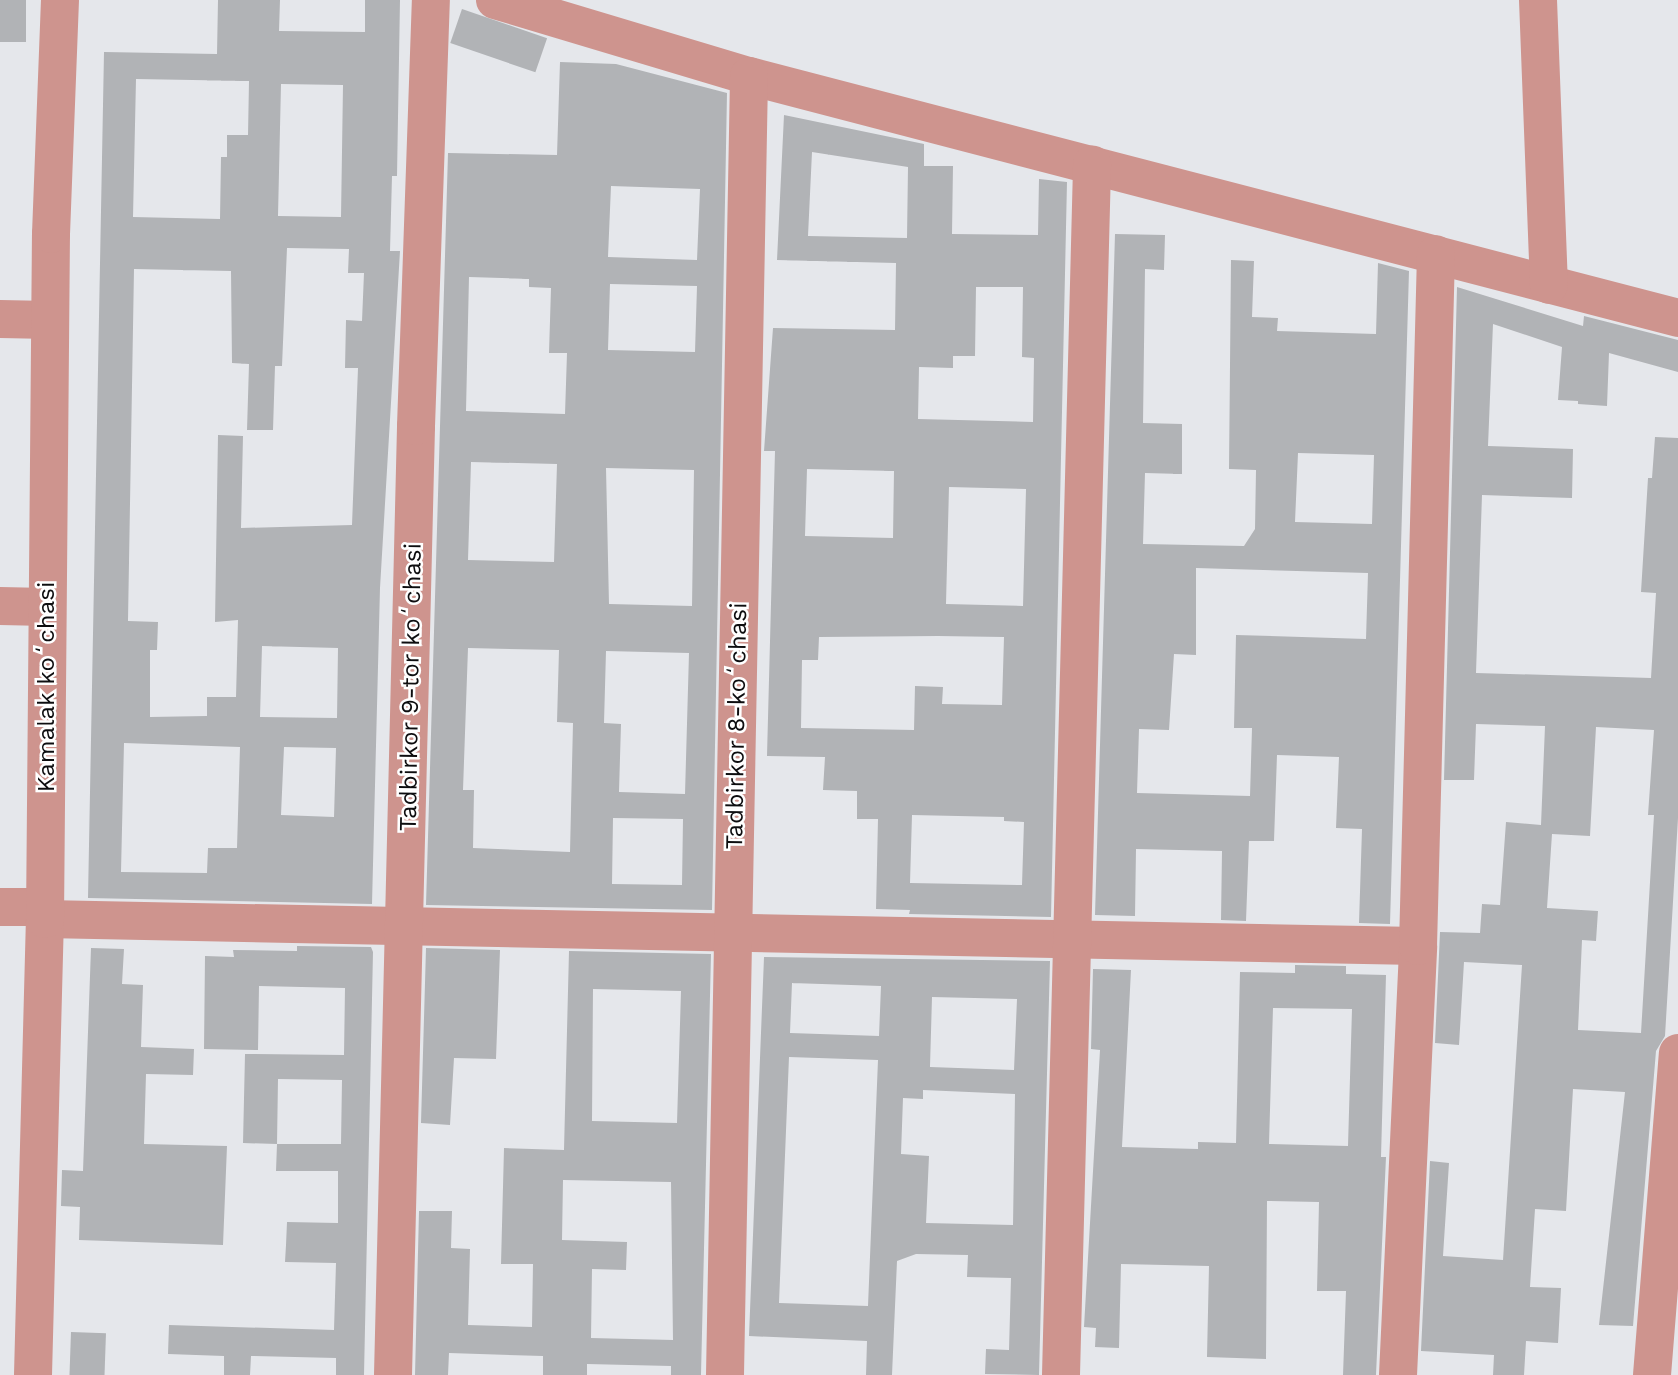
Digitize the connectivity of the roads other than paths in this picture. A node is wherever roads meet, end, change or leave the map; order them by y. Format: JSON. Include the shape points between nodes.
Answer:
{"nodes":[{"id":1,"x":60,"y":0,"type":"edge"},
{"id":2,"x":431,"y":0,"type":"edge"},
{"id":3,"x":495,"y":0,"type":"edge"},
{"id":4,"x":1538,"y":0,"type":"edge"},
{"id":5,"x":749,"y":76,"type":"junction"},
{"id":6,"x":1092,"y":164,"type":"junction"},
{"id":7,"x":1436,"y":254,"type":"junction"},
{"id":8,"x":1549,"y":285,"type":"junction"},
{"id":9,"x":1678,"y":318,"type":"edge"},
{"id":10,"x":0,"y":319,"type":"edge"},
{"id":11,"x":50,"y":320,"type":"junction"},
{"id":12,"x":0,"y":606,"type":"edge"},
{"id":13,"x":47,"y":607,"type":"junction"},
{"id":14,"x":0,"y":907,"type":"edge"},
{"id":15,"x":45,"y":913,"type":"junction"},
{"id":16,"x":407,"y":929,"type":"junction"},
{"id":17,"x":733,"y":932,"type":"junction"},
{"id":18,"x":1071,"y":937,"type":"junction"},
{"id":19,"x":1418,"y":946,"type":"junction"},
{"id":20,"x":1678,"y":1053,"type":"edge"},
{"id":21,"x":33,"y":1375,"type":"edge"},
{"id":22,"x":393,"y":1375,"type":"edge"},
{"id":23,"x":725,"y":1375,"type":"edge"},
{"id":24,"x":1061,"y":1375,"type":"edge"},
{"id":25,"x":1398,"y":1375,"type":"edge"},
{"id":26,"x":1652,"y":1375,"type":"edge"}],
"edges":[{"from":1,"to":11,"type":"street","name":"Kamalak koʻchasi"},
{"from":2,"to":16,"type":"street","name":"Tadbirkor 9-tor koʻchasi","via":[[416,426]]},
{"from":3,"to":5,"type":"street"},
{"from":4,"to":8,"type":"street"},
{"from":5,"to":6,"type":"street"},
{"from":5,"to":17,"type":"street","name":"Tadbirkor 8-koʻchasi"},
{"from":6,"to":7,"type":"street"},
{"from":6,"to":18,"type":"street"},
{"from":7,"to":8,"type":"street"},
{"from":7,"to":19,"type":"street"},
{"from":8,"to":9,"type":"street"},
{"from":10,"to":11,"type":"street"},
{"from":11,"to":13,"type":"street","name":"Kamalak koʻchasi"},
{"from":12,"to":13,"type":"street"},
{"from":13,"to":15,"type":"street","name":"Kamalak koʻchasi"},
{"from":14,"to":15,"type":"street"},
{"from":15,"to":16,"type":"street"},
{"from":15,"to":21,"type":"street","name":"Kamalak koʻchasi"},
{"from":16,"to":17,"type":"street"},
{"from":16,"to":22,"type":"street","name":"Tadbirkor 9-tor koʻchasi"},
{"from":17,"to":18,"type":"street"},
{"from":17,"to":23,"type":"street","name":"Tadbirkor 8-koʻchasi"},
{"from":18,"to":19,"type":"street"},
{"from":18,"to":24,"type":"street"},
{"from":19,"to":25,"type":"street"},
{"from":20,"to":26,"type":"street"}]}
